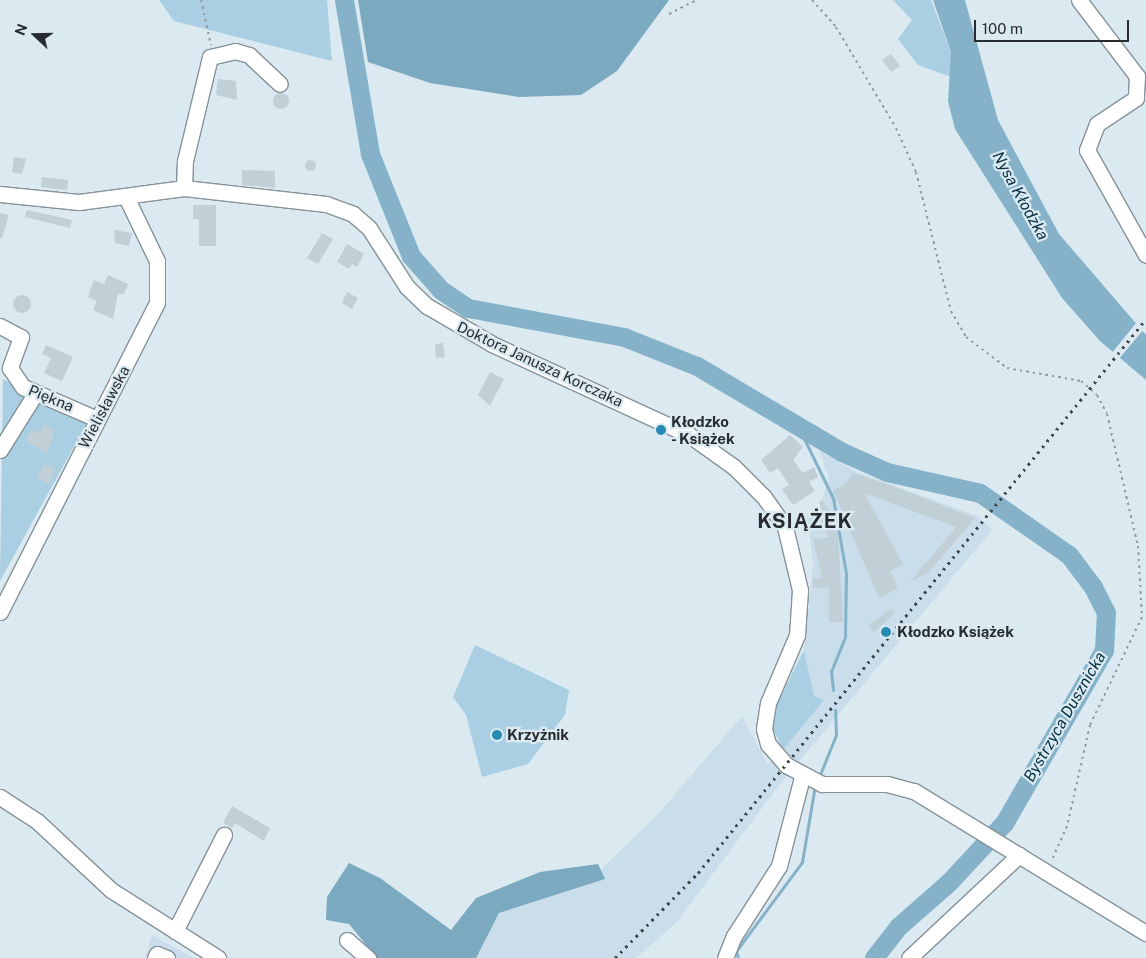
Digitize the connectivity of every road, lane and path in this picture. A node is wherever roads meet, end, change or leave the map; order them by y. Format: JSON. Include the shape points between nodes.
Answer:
{"nodes":[{"id":1,"x":201,"y":0,"type":"edge"},
{"id":2,"x":696,"y":0,"type":"edge"},
{"id":3,"x":812,"y":0,"type":"edge"},
{"id":4,"x":1079,"y":0,"type":"edge"},
{"id":5,"x":669,"y":14,"type":"dead end"},
{"id":6,"x":210,"y":57,"type":"junction"},
{"id":7,"x":280,"y":84,"type":"dead end"},
{"id":8,"x":184,"y":188,"type":"junction"},
{"id":9,"x":0,"y":194,"type":"edge"},
{"id":10,"x":126,"y":197,"type":"junction"},
{"id":11,"x":1146,"y":255,"type":"edge"},
{"id":12,"x":0,"y":326,"type":"edge"},
{"id":13,"x":35,"y":394,"type":"junction"},
{"id":14,"x":97,"y":419,"type":"junction"},
{"id":15,"x":0,"y":450,"type":"edge"},
{"id":16,"x":0,"y":612,"type":"edge"},
{"id":17,"x":802,"y":777,"type":"junction"},
{"id":18,"x":0,"y":797,"type":"edge"},
{"id":19,"x":224,"y":836,"type":"dead end"},
{"id":20,"x":1019,"y":855,"type":"junction"},
{"id":21,"x":1045,"y":870,"type":"junction"},
{"id":22,"x":175,"y":931,"type":"junction"},
{"id":23,"x":1146,"y":933,"type":"edge"},
{"id":24,"x":346,"y":940,"type":"dead end"},
{"id":25,"x":202,"y":954,"type":"edge"},
{"id":26,"x":155,"y":958,"type":"edge"},
{"id":27,"x":167,"y":958,"type":"edge"},
{"id":28,"x":218,"y":958,"type":"edge"},
{"id":29,"x":368,"y":958,"type":"edge"},
{"id":30,"x":725,"y":958,"type":"edge"},
{"id":31,"x":910,"y":958,"type":"edge"}],
"edges":[{"from":1,"to":6,"type":"path","via":[[211,33]]},
{"from":2,"to":5,"type":"path"},
{"from":3,"to":21,"type":"path","via":[[836,27],[896,128],[916,172],[951,312],[966,337],[1007,368],[1081,382],[1097,395],[1107,414],[1138,546],[1142,617],[1090,725],[1062,846]]},
{"from":4,"to":11,"type":"street","via":[[1137,76],[1136,98],[1098,124],[1087,150]]},
{"from":6,"to":7,"type":"street","via":[[228,52],[249,55]]},
{"from":6,"to":8,"type":"street","via":[[186,161]]},
{"from":8,"to":10,"type":"street","name":"Doktora Janusza Korczaka"},
{"from":8,"to":17,"type":"street","name":"Doktora Janusza Korczaka","via":[[326,204],[353,214],[369,228],[407,287],[441,315],[492,344],[664,422],[746,477],[785,527],[795,561],[800,590],[797,636],[768,703],[764,729],[776,755]]},
{"from":9,"to":10,"type":"street","name":"Doktora Janusza Korczaka","via":[[46,202]]},
{"from":10,"to":14,"type":"street","name":"Wielisławska","via":[[157,261],[158,302]]},
{"from":12,"to":13,"type":"street","name":"Piękna","via":[[21,337],[11,374]]},
{"from":13,"to":14,"type":"street","name":"Piękna","via":[[66,402]]},
{"from":13,"to":15,"type":"street"},
{"from":14,"to":16,"type":"street","name":"Wielisławska"},
{"from":17,"to":20,"type":"street","name":"Doktora Janusza Korczaka","via":[[822,784],[903,787]]},
{"from":17,"to":30,"type":"street","via":[[779,866],[734,936]]},
{"from":18,"to":22,"type":"street","via":[[37,821],[110,890]]},
{"from":19,"to":22,"type":"street"},
{"from":20,"to":21,"type":"street","name":"Doktora Janusza Korczaka"},
{"from":20,"to":31,"type":"street"},
{"from":21,"to":23,"type":"street","name":"Doktora Janusza Korczaka"},
{"from":22,"to":25,"type":"street"},
{"from":24,"to":29,"type":"street"},
{"from":25,"to":28,"type":"street"},
{"from":26,"to":27,"type":"street","via":[[157,954]]}]}
